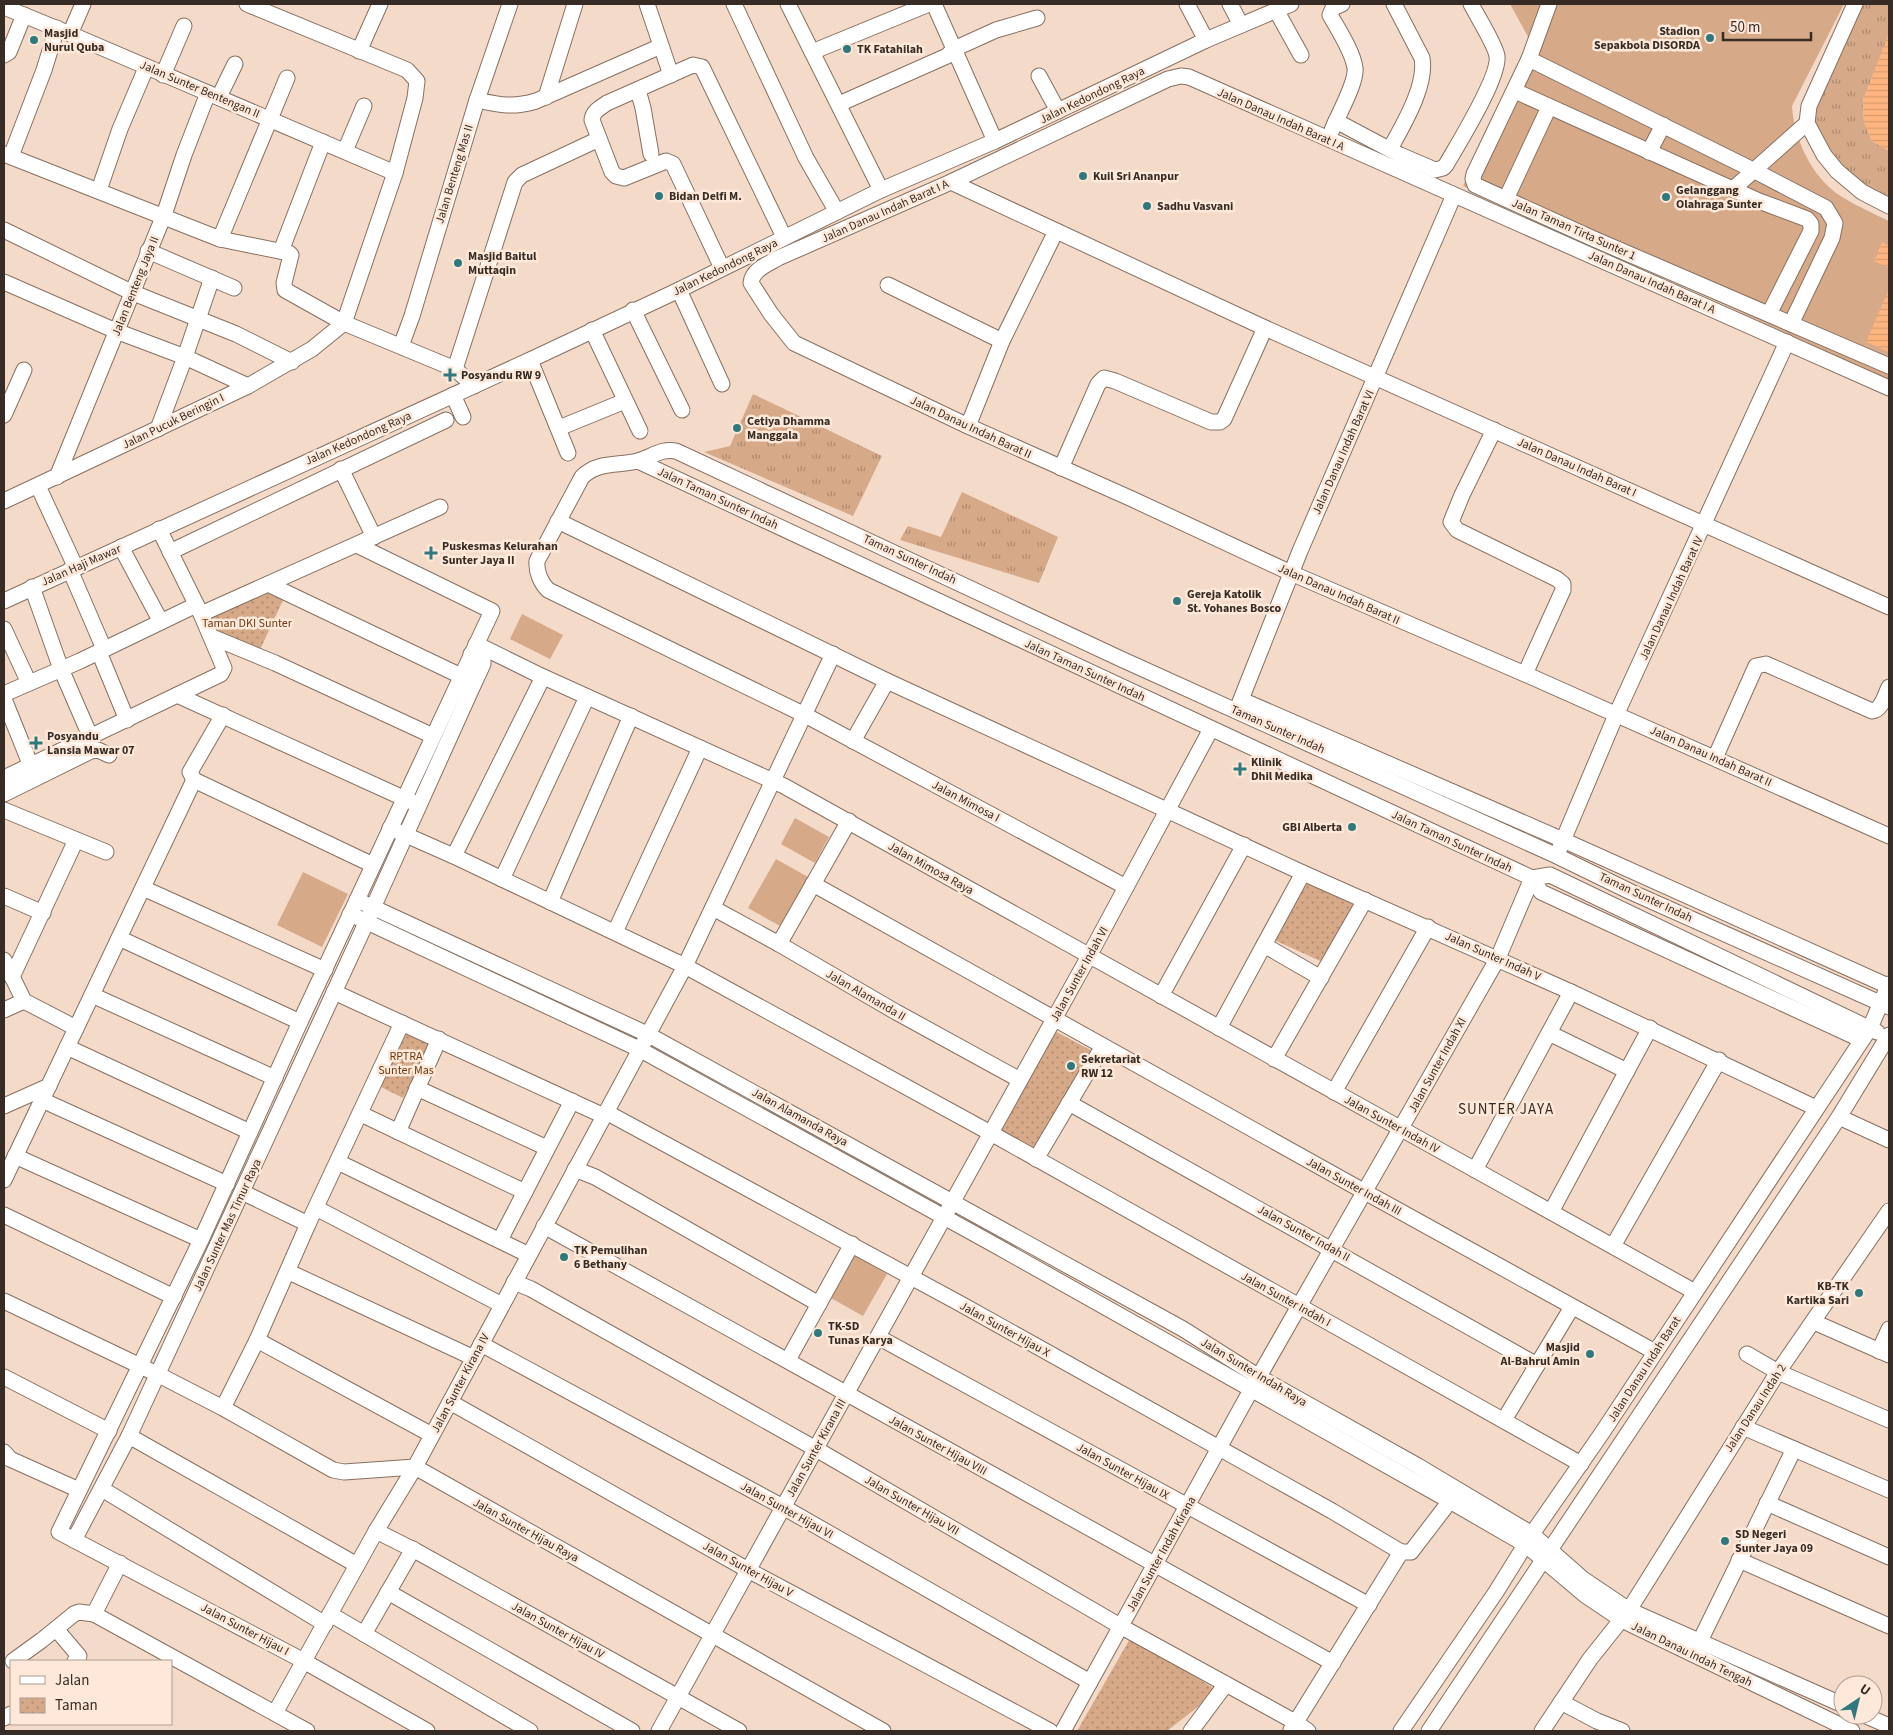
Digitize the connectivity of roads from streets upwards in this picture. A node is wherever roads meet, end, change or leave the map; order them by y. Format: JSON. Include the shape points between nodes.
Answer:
{"nodes":[{"id":1,"x":83,"y":4,"type":"edge"},
{"id":2,"x":247,"y":4,"type":"edge"},
{"id":3,"x":380,"y":4,"type":"edge"},
{"id":4,"x":510,"y":4,"type":"edge"},
{"id":5,"x":575,"y":4,"type":"edge"},
{"id":6,"x":647,"y":4,"type":"edge"},
{"id":7,"x":734,"y":4,"type":"edge"},
{"id":8,"x":788,"y":4,"type":"edge"},
{"id":9,"x":929,"y":4,"type":"edge"},
{"id":10,"x":934,"y":4,"type":"edge"},
{"id":11,"x":1187,"y":4,"type":"edge"},
{"id":12,"x":1230,"y":4,"type":"edge"},
{"id":13,"x":1342,"y":4,"type":"edge"},
{"id":14,"x":1394,"y":4,"type":"edge"},
{"id":15,"x":1471,"y":4,"type":"edge"},
{"id":16,"x":1550,"y":4,"type":"edge"},
{"id":17,"x":1855,"y":4,"type":"edge"},
{"id":18,"x":4,"y":7,"type":"edge"},
{"id":19,"x":1280,"y":7,"type":"edge"},
{"id":20,"x":24,"y":15,"type":"junction"},
{"id":21,"x":1037,"y":18,"type":"dead end"},
{"id":22,"x":1241,"y":25,"type":"junction"},
{"id":23,"x":184,"y":26,"type":"dead end"},
{"id":24,"x":64,"y":31,"type":"junction"},
{"id":25,"x":1206,"y":40,"type":"junction"},
{"id":26,"x":661,"y":46,"type":"junction"},
{"id":27,"x":954,"y":49,"type":"junction"},
{"id":28,"x":359,"y":51,"type":"junction"},
{"id":29,"x":812,"y":52,"type":"junction"},
{"id":30,"x":4,"y":55,"type":"edge"},
{"id":31,"x":1301,"y":56,"type":"dead end"},
{"id":32,"x":1529,"y":60,"type":"junction"},
{"id":33,"x":235,"y":64,"type":"dead end"},
{"id":34,"x":146,"y":68,"type":"junction"},
{"id":35,"x":163,"y":75,"type":"junction"},
{"id":36,"x":671,"y":75,"type":"junction"},
{"id":37,"x":1039,"y":76,"type":"dead end"},
{"id":38,"x":287,"y":78,"type":"dead end"},
{"id":39,"x":638,"y":90,"type":"junction"},
{"id":40,"x":1515,"y":92,"type":"junction"},
{"id":41,"x":214,"y":95,"type":"junction"},
{"id":42,"x":546,"y":96,"type":"junction"},
{"id":43,"x":477,"y":100,"type":"junction"},
{"id":44,"x":839,"y":104,"type":"junction"},
{"id":45,"x":364,"y":106,"type":"dead end"},
{"id":46,"x":1549,"y":107,"type":"junction"},
{"id":47,"x":1058,"y":111,"type":"junction"},
{"id":48,"x":270,"y":118,"type":"junction"},
{"id":49,"x":1336,"y":121,"type":"junction"},
{"id":50,"x":1807,"y":123,"type":"junction"},
{"id":51,"x":1663,"y":125,"type":"junction"},
{"id":52,"x":599,"y":138,"type":"junction"},
{"id":53,"x":1328,"y":139,"type":"junction"},
{"id":54,"x":995,"y":141,"type":"junction"},
{"id":55,"x":323,"y":142,"type":"junction"},
{"id":56,"x":1390,"y":149,"type":"junction"},
{"id":57,"x":345,"y":151,"type":"junction"},
{"id":58,"x":1649,"y":152,"type":"junction"},
{"id":59,"x":651,"y":154,"type":"dead end"},
{"id":60,"x":7,"y":155,"type":"edge"},
{"id":61,"x":1753,"y":170,"type":"junction"},
{"id":62,"x":395,"y":174,"type":"junction"},
{"id":63,"x":951,"y":182,"type":"junction"},
{"id":64,"x":1733,"y":189,"type":"junction"},
{"id":65,"x":99,"y":190,"type":"junction"},
{"id":66,"x":881,"y":190,"type":"junction"},
{"id":67,"x":1454,"y":195,"type":"junction"},
{"id":68,"x":1506,"y":199,"type":"junction"},
{"id":69,"x":1889,"y":206,"type":"edge"},
{"id":70,"x":837,"y":212,"type":"junction"},
{"id":71,"x":164,"y":215,"type":"junction"},
{"id":72,"x":4,"y":230,"type":"edge"},
{"id":73,"x":1056,"y":231,"type":"junction"},
{"id":74,"x":784,"y":238,"type":"junction"},
{"id":75,"x":220,"y":239,"type":"junction"},
{"id":76,"x":1594,"y":239,"type":"junction"},
{"id":77,"x":148,"y":251,"type":"junction"},
{"id":78,"x":281,"y":251,"type":"junction"},
{"id":79,"x":1587,"y":253,"type":"junction"},
{"id":80,"x":722,"y":268,"type":"junction"},
{"id":81,"x":212,"y":278,"type":"junction"},
{"id":82,"x":4,"y":282,"type":"edge"},
{"id":83,"x":888,"y":285,"type":"dead end"},
{"id":84,"x":234,"y":288,"type":"dead end"},
{"id":85,"x":679,"y":290,"type":"junction"},
{"id":86,"x":131,"y":292,"type":"junction"},
{"id":87,"x":634,"y":310,"type":"junction"},
{"id":88,"x":1768,"y":314,"type":"junction"},
{"id":89,"x":198,"y":318,"type":"junction"},
{"id":90,"x":1792,"y":324,"type":"junction"},
{"id":91,"x":340,"y":327,"type":"junction"},
{"id":92,"x":1265,"y":328,"type":"junction"},
{"id":93,"x":592,"y":330,"type":"junction"},
{"id":94,"x":116,"y":331,"type":"junction"},
{"id":95,"x":1002,"y":342,"type":"junction"},
{"id":96,"x":1787,"y":342,"type":"junction"},
{"id":97,"x":794,"y":343,"type":"joint"},
{"id":98,"x":401,"y":346,"type":"junction"},
{"id":99,"x":185,"y":357,"type":"junction"},
{"id":100,"x":530,"y":360,"type":"junction"},
{"id":101,"x":292,"y":362,"type":"junction"},
{"id":102,"x":1889,"y":366,"type":"edge"},
{"id":103,"x":455,"y":369,"type":"junction"},
{"id":104,"x":24,"y":370,"type":"dead end"},
{"id":105,"x":1377,"y":376,"type":"junction"},
{"id":106,"x":722,"y":384,"type":"dead end"},
{"id":107,"x":248,"y":386,"type":"junction"},
{"id":108,"x":474,"y":386,"type":"junction"},
{"id":109,"x":1889,"y":388,"type":"edge"},
{"id":110,"x":453,"y":395,"type":"junction"},
{"id":111,"x":625,"y":401,"type":"junction"},
{"id":112,"x":682,"y":410,"type":"dead end"},
{"id":113,"x":4,"y":415,"type":"edge"},
{"id":114,"x":463,"y":417,"type":"dead end"},
{"id":115,"x":446,"y":420,"type":"dead end"},
{"id":116,"x":968,"y":426,"type":"junction"},
{"id":117,"x":559,"y":428,"type":"junction"},
{"id":118,"x":158,"y":429,"type":"junction"},
{"id":119,"x":1494,"y":430,"type":"junction"},
{"id":120,"x":640,"y":431,"type":"dead end"},
{"id":121,"x":667,"y":449,"type":"joint"},
{"id":122,"x":568,"y":453,"type":"dead end"},
{"id":123,"x":638,"y":461,"type":"junction"},
{"id":124,"x":1061,"y":468,"type":"junction"},
{"id":125,"x":341,"y":470,"type":"junction"},
{"id":126,"x":57,"y":477,"type":"junction"},
{"id":127,"x":38,"y":486,"type":"junction"},
{"id":128,"x":4,"y":502,"type":"edge"},
{"id":129,"x":440,"y":507,"type":"dead end"},
{"id":130,"x":558,"y":521,"type":"junction"},
{"id":131,"x":1706,"y":523,"type":"junction"},
{"id":132,"x":159,"y":529,"type":"junction"},
{"id":133,"x":374,"y":537,"type":"junction"},
{"id":134,"x":357,"y":545,"type":"junction"},
{"id":135,"x":121,"y":547,"type":"junction"},
{"id":136,"x":170,"y":552,"type":"junction"},
{"id":137,"x":73,"y":569,"type":"junction"},
{"id":138,"x":1291,"y":573,"type":"junction"},
{"id":139,"x":268,"y":584,"type":"junction"},
{"id":140,"x":542,"y":584,"type":"joint"},
{"id":141,"x":32,"y":587,"type":"junction"},
{"id":142,"x":4,"y":601,"type":"edge"},
{"id":143,"x":1889,"y":607,"type":"edge"},
{"id":144,"x":198,"y":610,"type":"junction"},
{"id":145,"x":161,"y":622,"type":"junction"},
{"id":146,"x":4,"y":629,"type":"edge"},
{"id":147,"x":212,"y":637,"type":"junction"},
{"id":148,"x":474,"y":649,"type":"junction"},
{"id":149,"x":101,"y":651,"type":"junction"},
{"id":150,"x":833,"y":654,"type":"junction"},
{"id":151,"x":61,"y":669,"type":"junction"},
{"id":152,"x":1525,"y":674,"type":"junction"},
{"id":153,"x":461,"y":676,"type":"junction"},
{"id":154,"x":543,"y":677,"type":"junction"},
{"id":155,"x":887,"y":681,"type":"junction"},
{"id":156,"x":29,"y":683,"type":"junction"},
{"id":157,"x":1889,"y":687,"type":"edge"},
{"id":158,"x":4,"y":694,"type":"edge"},
{"id":159,"x":177,"y":695,"type":"junction"},
{"id":160,"x":587,"y":697,"type":"junction"},
{"id":161,"x":4,"y":698,"type":"edge"},
{"id":162,"x":1239,"y":705,"type":"junction"},
{"id":163,"x":223,"y":715,"type":"junction"},
{"id":164,"x":806,"y":715,"type":"junction"},
{"id":165,"x":1616,"y":715,"type":"junction"},
{"id":166,"x":631,"y":716,"type":"junction"},
{"id":167,"x":128,"y":720,"type":"junction"},
{"id":168,"x":1211,"y":729,"type":"junction"},
{"id":169,"x":433,"y":736,"type":"junction"},
{"id":170,"x":91,"y":738,"type":"junction"},
{"id":171,"x":853,"y":741,"type":"junction"},
{"id":172,"x":700,"y":748,"type":"junction"},
{"id":173,"x":109,"y":755,"type":"dead end"},
{"id":174,"x":1714,"y":758,"type":"junction"},
{"id":175,"x":31,"y":766,"type":"junction"},
{"id":176,"x":4,"y":778,"type":"edge"},
{"id":177,"x":194,"y":780,"type":"junction"},
{"id":178,"x":773,"y":780,"type":"junction"},
{"id":179,"x":4,"y":794,"type":"edge"},
{"id":180,"x":404,"y":798,"type":"junction"},
{"id":181,"x":419,"y":805,"type":"junction"},
{"id":182,"x":1168,"y":809,"type":"junction"},
{"id":183,"x":4,"y":810,"type":"edge"},
{"id":184,"x":849,"y":821,"type":"junction"},
{"id":185,"x":390,"y":828,"type":"junction"},
{"id":186,"x":406,"y":835,"type":"junction"},
{"id":187,"x":1889,"y":836,"type":"edge"},
{"id":188,"x":76,"y":840,"type":"junction"},
{"id":189,"x":1563,"y":840,"type":"junction"},
{"id":190,"x":1244,"y":844,"type":"junction"},
{"id":191,"x":106,"y":852,"type":"dead end"},
{"id":192,"x":454,"y":856,"type":"junction"},
{"id":193,"x":1557,"y":856,"type":"junction"},
{"id":194,"x":373,"y":865,"type":"junction"},
{"id":195,"x":1303,"y":872,"type":"junction"},
{"id":196,"x":1532,"y":878,"type":"junction"},
{"id":197,"x":502,"y":879,"type":"junction"},
{"id":198,"x":812,"y":884,"type":"junction"},
{"id":199,"x":1126,"y":887,"type":"junction"},
{"id":200,"x":143,"y":888,"type":"junction"},
{"id":201,"x":4,"y":896,"type":"edge"},
{"id":202,"x":356,"y":900,"type":"junction"},
{"id":203,"x":1365,"y":900,"type":"junction"},
{"id":204,"x":550,"y":902,"type":"junction"},
{"id":205,"x":373,"y":906,"type":"junction"},
{"id":206,"x":713,"y":908,"type":"junction"},
{"id":207,"x":43,"y":913,"type":"junction"},
{"id":208,"x":350,"y":914,"type":"junction"},
{"id":209,"x":367,"y":922,"type":"junction"},
{"id":210,"x":1428,"y":927,"type":"junction"},
{"id":211,"x":615,"y":932,"type":"junction"},
{"id":212,"x":119,"y":938,"type":"junction"},
{"id":213,"x":779,"y":944,"type":"junction"},
{"id":214,"x":1264,"y":945,"type":"junction"},
{"id":215,"x":1706,"y":950,"type":"junction"},
{"id":216,"x":1089,"y":956,"type":"junction"},
{"id":217,"x":1498,"y":958,"type":"junction"},
{"id":218,"x":4,"y":960,"type":"edge"},
{"id":219,"x":1700,"y":965,"type":"junction"},
{"id":220,"x":685,"y":966,"type":"junction"},
{"id":221,"x":325,"y":970,"type":"junction"},
{"id":222,"x":12,"y":977,"type":"junction"},
{"id":223,"x":1320,"y":978,"type":"junction"},
{"id":224,"x":1889,"y":985,"type":"edge"},
{"id":225,"x":334,"y":992,"type":"junction"},
{"id":226,"x":1571,"y":992,"type":"junction"},
{"id":227,"x":92,"y":995,"type":"junction"},
{"id":228,"x":1161,"y":996,"type":"junction"},
{"id":229,"x":24,"y":1001,"type":"junction"},
{"id":230,"x":1883,"y":1006,"type":"edge"},
{"id":231,"x":4,"y":1010,"type":"edge"},
{"id":232,"x":1054,"y":1019,"type":"junction"},
{"id":233,"x":300,"y":1022,"type":"junction"},
{"id":234,"x":402,"y":1023,"type":"junction"},
{"id":235,"x":76,"y":1028,"type":"junction"},
{"id":236,"x":1219,"y":1028,"type":"junction"},
{"id":237,"x":1650,"y":1028,"type":"junction"},
{"id":238,"x":1867,"y":1031,"type":"junction"},
{"id":239,"x":1549,"y":1033,"type":"junction"},
{"id":240,"x":647,"y":1034,"type":"junction"},
{"id":241,"x":1889,"y":1037,"type":"edge"},
{"id":242,"x":439,"y":1040,"type":"junction"},
{"id":243,"x":1103,"y":1046,"type":"junction"},
{"id":244,"x":67,"y":1047,"type":"junction"},
{"id":245,"x":639,"y":1049,"type":"junction"},
{"id":246,"x":1274,"y":1059,"type":"junction"},
{"id":247,"x":1719,"y":1060,"type":"junction"},
{"id":248,"x":1627,"y":1071,"type":"junction"},
{"id":249,"x":275,"y":1078,"type":"junction"},
{"id":250,"x":1020,"y":1080,"type":"junction"},
{"id":251,"x":49,"y":1086,"type":"junction"},
{"id":252,"x":417,"y":1088,"type":"junction"},
{"id":253,"x":1334,"y":1092,"type":"junction"},
{"id":254,"x":42,"y":1100,"type":"junction"},
{"id":255,"x":572,"y":1101,"type":"junction"},
{"id":256,"x":1069,"y":1103,"type":"junction"},
{"id":257,"x":4,"y":1106,"type":"edge"},
{"id":258,"x":1816,"y":1108,"type":"junction"},
{"id":259,"x":361,"y":1114,"type":"junction"},
{"id":260,"x":605,"y":1114,"type":"junction"},
{"id":261,"x":1840,"y":1117,"type":"junction"},
{"id":262,"x":1401,"y":1129,"type":"junction"},
{"id":263,"x":250,"y":1132,"type":"junction"},
{"id":264,"x":398,"y":1132,"type":"junction"},
{"id":265,"x":990,"y":1134,"type":"junction"},
{"id":266,"x":1889,"y":1140,"type":"edge"},
{"id":267,"x":547,"y":1148,"type":"junction"},
{"id":268,"x":15,"y":1156,"type":"junction"},
{"id":269,"x":1036,"y":1159,"type":"junction"},
{"id":270,"x":338,"y":1162,"type":"junction"},
{"id":271,"x":575,"y":1169,"type":"junction"},
{"id":272,"x":1475,"y":1170,"type":"junction"},
{"id":273,"x":4,"y":1180,"type":"edge"},
{"id":274,"x":227,"y":1184,"type":"junction"},
{"id":275,"x":242,"y":1192,"type":"junction"},
{"id":276,"x":525,"y":1192,"type":"junction"},
{"id":277,"x":1365,"y":1192,"type":"junction"},
{"id":278,"x":953,"y":1201,"type":"junction"},
{"id":279,"x":316,"y":1208,"type":"junction"},
{"id":280,"x":1551,"y":1212,"type":"junction"},
{"id":281,"x":4,"y":1215,"type":"edge"},
{"id":282,"x":944,"y":1217,"type":"junction"},
{"id":283,"x":1887,"y":1217,"type":"edge"},
{"id":284,"x":308,"y":1224,"type":"junction"},
{"id":285,"x":544,"y":1226,"type":"junction"},
{"id":286,"x":201,"y":1240,"type":"junction"},
{"id":287,"x":500,"y":1240,"type":"junction"},
{"id":288,"x":852,"y":1244,"type":"junction"},
{"id":289,"x":1612,"y":1246,"type":"junction"},
{"id":290,"x":1332,"y":1249,"type":"junction"},
{"id":291,"x":529,"y":1255,"type":"junction"},
{"id":292,"x":289,"y":1272,"type":"junction"},
{"id":293,"x":911,"y":1277,"type":"junction"},
{"id":294,"x":514,"y":1282,"type":"junction"},
{"id":295,"x":1695,"y":1292,"type":"junction"},
{"id":296,"x":174,"y":1297,"type":"junction"},
{"id":297,"x":4,"y":1301,"type":"edge"},
{"id":298,"x":819,"y":1304,"type":"junction"},
{"id":299,"x":502,"y":1305,"type":"junction"},
{"id":300,"x":1299,"y":1306,"type":"junction"},
{"id":301,"x":1572,"y":1307,"type":"junction"},
{"id":302,"x":1814,"y":1322,"type":"junction"},
{"id":303,"x":1889,"y":1329,"type":"edge"},
{"id":304,"x":878,"y":1337,"type":"junction"},
{"id":305,"x":257,"y":1340,"type":"junction"},
{"id":306,"x":481,"y":1344,"type":"junction"},
{"id":307,"x":1655,"y":1352,"type":"junction"},
{"id":308,"x":1884,"y":1353,"type":"edge"},
{"id":309,"x":1747,"y":1354,"type":"dead end"},
{"id":310,"x":474,"y":1358,"type":"junction"},
{"id":311,"x":788,"y":1360,"type":"junction"},
{"id":312,"x":1537,"y":1365,"type":"junction"},
{"id":313,"x":140,"y":1366,"type":"junction"},
{"id":314,"x":1778,"y":1372,"type":"junction"},
{"id":315,"x":157,"y":1374,"type":"junction"},
{"id":316,"x":4,"y":1378,"type":"edge"},
{"id":317,"x":1256,"y":1383,"type":"junction"},
{"id":318,"x":846,"y":1395,"type":"junction"},
{"id":319,"x":450,"y":1402,"type":"junction"},
{"id":320,"x":223,"y":1408,"type":"junction"},
{"id":321,"x":1504,"y":1420,"type":"junction"},
{"id":322,"x":1889,"y":1420,"type":"edge"},
{"id":323,"x":1743,"y":1427,"type":"junction"},
{"id":324,"x":109,"y":1431,"type":"junction"},
{"id":325,"x":432,"y":1435,"type":"junction"},
{"id":326,"x":129,"y":1436,"type":"junction"},
{"id":327,"x":1220,"y":1448,"type":"junction"},
{"id":328,"x":816,"y":1449,"type":"junction"},
{"id":329,"x":1794,"y":1449,"type":"junction"},
{"id":330,"x":4,"y":1452,"type":"edge"},
{"id":331,"x":1581,"y":1464,"type":"junction"},
{"id":332,"x":419,"y":1470,"type":"junction"},
{"id":333,"x":102,"y":1489,"type":"junction"},
{"id":334,"x":79,"y":1490,"type":"junction"},
{"id":335,"x":1889,"y":1490,"type":"edge"},
{"id":336,"x":1450,"y":1501,"type":"junction"},
{"id":337,"x":1768,"y":1503,"type":"junction"},
{"id":338,"x":1188,"y":1506,"type":"junction"},
{"id":339,"x":783,"y":1507,"type":"junction"},
{"id":340,"x":376,"y":1531,"type":"junction"},
{"id":341,"x":60,"y":1532,"type":"joint"},
{"id":342,"x":74,"y":1540,"type":"junction"},
{"id":343,"x":1529,"y":1540,"type":"junction"},
{"id":344,"x":413,"y":1549,"type":"junction"},
{"id":345,"x":1401,"y":1552,"type":"junction"},
{"id":346,"x":1547,"y":1554,"type":"junction"},
{"id":347,"x":1889,"y":1557,"type":"edge"},
{"id":348,"x":1739,"y":1560,"type":"junction"},
{"id":349,"x":120,"y":1563,"type":"junction"},
{"id":350,"x":357,"y":1565,"type":"junction"},
{"id":351,"x":1155,"y":1565,"type":"junction"},
{"id":352,"x":748,"y":1570,"type":"junction"},
{"id":353,"x":388,"y":1592,"type":"junction"},
{"id":354,"x":1369,"y":1605,"type":"junction"},
{"id":355,"x":94,"y":1614,"type":"junction"},
{"id":356,"x":1626,"y":1615,"type":"junction"},
{"id":357,"x":327,"y":1619,"type":"junction"},
{"id":358,"x":1120,"y":1626,"type":"junction"},
{"id":359,"x":1889,"y":1626,"type":"edge"},
{"id":360,"x":56,"y":1629,"type":"junction"},
{"id":361,"x":364,"y":1634,"type":"junction"},
{"id":362,"x":712,"y":1635,"type":"junction"},
{"id":363,"x":1700,"y":1641,"type":"junction"},
{"id":364,"x":15,"y":1660,"type":"edge"},
{"id":365,"x":76,"y":1660,"type":"edge"},
{"id":366,"x":304,"y":1661,"type":"junction"},
{"id":367,"x":1333,"y":1664,"type":"junction"},
{"id":368,"x":1090,"y":1682,"type":"junction"},
{"id":369,"x":1226,"y":1684,"type":"junction"},
{"id":370,"x":677,"y":1698,"type":"junction"},
{"id":371,"x":1833,"y":1701,"type":"edge"},
{"id":372,"x":1561,"y":1702,"type":"junction"},
{"id":373,"x":275,"y":1713,"type":"junction"},
{"id":374,"x":1299,"y":1728,"type":"edge"},
{"id":375,"x":307,"y":1731,"type":"edge"},
{"id":376,"x":427,"y":1731,"type":"edge"},
{"id":377,"x":530,"y":1731,"type":"edge"},
{"id":378,"x":632,"y":1731,"type":"edge"},
{"id":379,"x":659,"y":1731,"type":"edge"},
{"id":380,"x":739,"y":1731,"type":"edge"},
{"id":381,"x":883,"y":1731,"type":"edge"},
{"id":382,"x":1050,"y":1731,"type":"edge"},
{"id":383,"x":1063,"y":1731,"type":"edge"},
{"id":384,"x":1191,"y":1731,"type":"edge"},
{"id":385,"x":1402,"y":1731,"type":"edge"},
{"id":386,"x":1429,"y":1731,"type":"edge"},
{"id":387,"x":1542,"y":1731,"type":"edge"},
{"id":388,"x":1620,"y":1731,"type":"edge"},
{"id":389,"x":1852,"y":1731,"type":"edge"}],
"edges":[{"from":1,"to":24,"type":"street"},
{"from":2,"to":28,"type":"street"},
{"from":3,"to":28,"type":"street"},
{"from":4,"to":43,"type":"street","name":"Jalan Benteng Mas II"},
{"from":5,"to":42,"type":"street"},
{"from":6,"to":26,"type":"street"},
{"from":7,"to":70,"type":"street","via":[[806,158]]},
{"from":8,"to":29,"type":"street"},
{"from":9,"to":29,"type":"street"},
{"from":10,"to":27,"type":"street"},
{"from":11,"to":25,"type":"street"},
{"from":12,"to":22,"type":"street"},
{"from":13,"to":49,"type":"street","via":[[1333,8],[1330,15],[1356,70]]},
{"from":14,"to":56,"type":"street","via":[[1423,66],[1408,114]]},
{"from":15,"to":56,"type":"street","via":[[1496,52],[1498,65],[1446,165],[1435,170]]},
{"from":16,"to":32,"type":"street","name":"Jalan Taman Tirta Sunter 1"},
{"from":17,"to":50,"type":"street","via":[[1809,106]]},
{"from":18,"to":20,"type":"street","name":"Jalan Sunter Bentengan II"},
{"from":19,"to":22,"type":"street","name":"Jalan Kedondong Raya"},
{"from":19,"to":31,"type":"street"},
{"from":20,"to":24,"type":"street","name":"Jalan Sunter Bentengan II"},
{"from":20,"to":30,"type":"street"},
{"from":21,"to":27,"type":"street","via":[[996,30]]},
{"from":22,"to":25,"type":"street","name":"Jalan Kedondong Raya"},
{"from":23,"to":35,"type":"street"},
{"from":24,"to":34,"type":"street","name":"Jalan Sunter Bentengan II"},
{"from":24,"to":60,"type":"street"},
{"from":25,"to":47,"type":"street","name":"Jalan Kedondong Raya"},
{"from":26,"to":36,"type":"street"},
{"from":26,"to":42,"type":"street"},
{"from":27,"to":44,"type":"street","via":[[947,56]]},
{"from":27,"to":54,"type":"street"},
{"from":28,"to":62,"type":"street","via":[[407,70],[417,80]]},
{"from":29,"to":44,"type":"street"},
{"from":32,"to":40,"type":"street","name":"Jalan Taman Tirta Sunter 1"},
{"from":32,"to":51,"type":"street"},
{"from":33,"to":41,"type":"street","name":"Jalan Benteng Jaya II"},
{"from":34,"to":35,"type":"street","name":"Jalan Sunter Bentengan II"},
{"from":34,"to":65,"type":"street"},
{"from":35,"to":41,"type":"street","name":"Jalan Sunter Bentengan II"},
{"from":36,"to":39,"type":"street"},
{"from":36,"to":74,"type":"street","via":[[693,65],[702,67]]},
{"from":37,"to":47,"type":"street"},
{"from":38,"to":48,"type":"street"},
{"from":39,"to":52,"type":"street","via":[[595,111],[592,120]]},
{"from":39,"to":59,"type":"street"},
{"from":40,"to":46,"type":"street"},
{"from":40,"to":68,"type":"street","name":"Jalan Taman Tirta Sunter 1","via":[[1473,179],[1475,185]]},
{"from":41,"to":48,"type":"street","name":"Jalan Sunter Bentengan II"},
{"from":41,"to":71,"type":"street","name":"Jalan Benteng Jaya II","via":[[184,156]]},
{"from":42,"to":43,"type":"street","via":[[522,105],[507,106]]},
{"from":43,"to":98,"type":"street","name":"Jalan Benteng Mas II"},
{"from":44,"to":66,"type":"street"},
{"from":45,"to":57,"type":"street"},
{"from":46,"to":58,"type":"street"},
{"from":46,"to":68,"type":"street"},
{"from":47,"to":54,"type":"street","name":"Jalan Kedondong Raya"},
{"from":48,"to":55,"type":"street","name":"Jalan Sunter Bentengan II"},
{"from":48,"to":75,"type":"street"},
{"from":49,"to":53,"type":"street"},
{"from":49,"to":56,"type":"street"},
{"from":50,"to":61,"type":"street"},
{"from":50,"to":69,"type":"street","via":[[1824,155],[1837,170],[1862,192]]},
{"from":51,"to":58,"type":"street"},
{"from":51,"to":61,"type":"street"},
{"from":52,"to":80,"type":"street","via":[[612,172],[621,179],[662,162],[673,164]]},
{"from":52,"to":103,"type":"street","via":[[522,175],[515,182]]},
{"from":53,"to":63,"type":"street","name":"Jalan Danau Indah Barat I A","via":[[1189,77],[1176,76]]},
{"from":53,"to":67,"type":"street","name":"Jalan Danau Indah Barat I A"},
{"from":54,"to":66,"type":"street","name":"Jalan Kedondong Raya"},
{"from":55,"to":57,"type":"street","name":"Jalan Sunter Bentengan II"},
{"from":55,"to":78,"type":"street"},
{"from":57,"to":62,"type":"street","name":"Jalan Sunter Bentengan II"},
{"from":58,"to":64,"type":"street"},
{"from":60,"to":65,"type":"street"},
{"from":61,"to":64,"type":"street"},
{"from":61,"to":90,"type":"street","via":[[1826,208],[1835,223],[1832,238]]},
{"from":62,"to":91,"type":"street"},
{"from":63,"to":73,"type":"street","name":"Jalan Danau Indah Barat I"},
{"from":63,"to":97,"type":"street","name":"Jalan Danau Indah Barat I A","via":[[778,258],[754,274],[751,283]]},
{"from":64,"to":88,"type":"street","via":[[1807,219],[1811,224],[1811,231]]},
{"from":65,"to":71,"type":"street"},
{"from":66,"to":70,"type":"street","name":"Jalan Kedondong Raya"},
{"from":67,"to":79,"type":"street","name":"Jalan Danau Indah Barat I A"},
{"from":67,"to":105,"type":"street","name":"Jalan Danau Indah Barat VI"},
{"from":68,"to":76,"type":"street","name":"Jalan Taman Tirta Sunter 1"},
{"from":70,"to":74,"type":"street","name":"Jalan Kedondong Raya"},
{"from":71,"to":75,"type":"street"},
{"from":71,"to":77,"type":"street","name":"Jalan Benteng Jaya II"},
{"from":72,"to":86,"type":"street"},
{"from":73,"to":92,"type":"street","name":"Jalan Danau Indah Barat I"},
{"from":73,"to":95,"type":"street"},
{"from":74,"to":80,"type":"street","name":"Jalan Kedondong Raya"},
{"from":75,"to":78,"type":"street"},
{"from":76,"to":79,"type":"street"},
{"from":76,"to":88,"type":"street","name":"Jalan Taman Tirta Sunter 1"},
{"from":77,"to":81,"type":"street"},
{"from":77,"to":86,"type":"street","name":"Jalan Benteng Jaya II"},
{"from":78,"to":91,"type":"street","via":[[290,255],[285,290]]},
{"from":79,"to":96,"type":"street","name":"Jalan Danau Indah Barat I A"},
{"from":80,"to":85,"type":"street","name":"Jalan Kedondong Raya"},
{"from":81,"to":84,"type":"street"},
{"from":81,"to":89,"type":"street"},
{"from":82,"to":94,"type":"street"},
{"from":83,"to":95,"type":"street"},
{"from":85,"to":87,"type":"street","name":"Jalan Kedondong Raya"},
{"from":85,"to":106,"type":"street"},
{"from":86,"to":89,"type":"street"},
{"from":86,"to":94,"type":"street","name":"Jalan Benteng Jaya II"},
{"from":87,"to":93,"type":"street","name":"Jalan Kedondong Raya"},
{"from":87,"to":112,"type":"street"},
{"from":88,"to":90,"type":"street","name":"Jalan Taman Tirta Sunter 1"},
{"from":89,"to":99,"type":"street"},
{"from":89,"to":101,"type":"street"},
{"from":90,"to":102,"type":"street","name":"Jalan Taman Tirta Sunter 1"},
{"from":91,"to":98,"type":"street"},
{"from":91,"to":101,"type":"street","name":"Jalan Pucuk Beringin I"},
{"from":92,"to":105,"type":"street","name":"Jalan Danau Indah Barat I"},
{"from":92,"to":124,"type":"street","via":[[1220,422],[1210,422],[1104,378],[1098,384]]},
{"from":93,"to":100,"type":"street","name":"Jalan Kedondong Raya"},
{"from":93,"to":111,"type":"street"},
{"from":94,"to":99,"type":"street"},
{"from":94,"to":126,"type":"street","name":"Jalan Benteng Jaya II"},
{"from":95,"to":116,"type":"street"},
{"from":96,"to":109,"type":"street","name":"Jalan Danau Indah Barat I A"},
{"from":96,"to":131,"type":"street","name":"Jalan Danau Indah Barat IV"},
{"from":97,"to":116,"type":"street","name":"Jalan Danau Indah Barat II"},
{"from":98,"to":103,"type":"street"},
{"from":99,"to":107,"type":"street"},
{"from":99,"to":118,"type":"street"},
{"from":100,"to":108,"type":"street","name":"Jalan Kedondong Raya"},
{"from":100,"to":117,"type":"street"},
{"from":101,"to":107,"type":"street","name":"Jalan Pucuk Beringin I"},
{"from":103,"to":108,"type":"street"},
{"from":104,"to":113,"type":"street"},
{"from":105,"to":119,"type":"street","name":"Jalan Danau Indah Barat I"},
{"from":105,"to":138,"type":"street","name":"Jalan Danau Indah Barat VI"},
{"from":107,"to":118,"type":"street","name":"Jalan Pucuk Beringin I"},
{"from":108,"to":110,"type":"street","name":"Jalan Kedondong Raya"},
{"from":110,"to":114,"type":"street"},
{"from":110,"to":132,"type":"street","name":"Jalan Kedondong Raya"},
{"from":111,"to":117,"type":"street"},
{"from":111,"to":120,"type":"street"},
{"from":115,"to":125,"type":"street"},
{"from":116,"to":124,"type":"street","name":"Jalan Danau Indah Barat II"},
{"from":117,"to":122,"type":"street"},
{"from":118,"to":126,"type":"street","name":"Jalan Pucuk Beringin I"},
{"from":119,"to":131,"type":"street","name":"Jalan Danau Indah Barat I"},
{"from":119,"to":152,"type":"street","via":[[1451,522],[1457,530],[1557,578],[1563,584]]},
{"from":121,"to":123,"type":"street","name":"Jalan Taman Sunter Indah"},
{"from":121,"to":162,"type":"street","name":"Taman Sunter Indah","via":[[1121,659]]},
{"from":123,"to":130,"type":"street","name":"Jalan Taman Sunter Indah","via":[[594,468],[586,473]]},
{"from":123,"to":168,"type":"street","name":"Jalan Taman Sunter Indah"},
{"from":124,"to":138,"type":"street","name":"Jalan Danau Indah Barat II"},
{"from":125,"to":133,"type":"street"},
{"from":125,"to":136,"type":"street"},
{"from":126,"to":127,"type":"street","name":"Jalan Pucuk Beringin I"},
{"from":127,"to":128,"type":"street","name":"Jalan Pucuk Beringin I"},
{"from":127,"to":137,"type":"street"},
{"from":129,"to":133,"type":"street"},
{"from":130,"to":140,"type":"street","name":"Jalan Taman Sunter Indah","via":[[537,561]]},
{"from":130,"to":150,"type":"street","name":"Jalan Sunter Indah V"},
{"from":131,"to":143,"type":"street","name":"Jalan Danau Indah Barat I"},
{"from":131,"to":165,"type":"street","name":"Jalan Danau Indah Barat IV"},
{"from":132,"to":135,"type":"street","name":"Jalan Haji Mawar"},
{"from":132,"to":136,"type":"street"},
{"from":133,"to":134,"type":"street"},
{"from":134,"to":139,"type":"street"},
{"from":134,"to":148,"type":"street","name":"Jalan Sunter Mas Timur Raya","via":[[492,610]]},
{"from":135,"to":137,"type":"street","name":"Jalan Haji Mawar"},
{"from":135,"to":145,"type":"street"},
{"from":136,"to":144,"type":"street"},
{"from":137,"to":141,"type":"street","name":"Jalan Haji Mawar"},
{"from":137,"to":149,"type":"street"},
{"from":138,"to":152,"type":"street","name":"Jalan Danau Indah Barat II"},
{"from":138,"to":162,"type":"street","name":"Jalan Danau Indah Barat VI"},
{"from":139,"to":144,"type":"street"},
{"from":139,"to":153,"type":"street"},
{"from":140,"to":164,"type":"street","name":"Jalan Mimosa I","via":[[548,590]]},
{"from":141,"to":142,"type":"street","name":"Jalan Haji Mawar"},
{"from":141,"to":151,"type":"street"},
{"from":144,"to":145,"type":"street"},
{"from":144,"to":147,"type":"street"},
{"from":145,"to":149,"type":"street"},
{"from":146,"to":156,"type":"street"},
{"from":147,"to":159,"type":"street","via":[[223,671]]},
{"from":147,"to":169,"type":"street"},
{"from":148,"to":153,"type":"street","name":"Jalan Sunter Mas Timur Raya"},
{"from":148,"to":154,"type":"street","name":"Jalan Mimosa Raya"},
{"from":148,"to":181,"type":"street","name":"Jalan Sunter Mas Timur Raya","via":[[483,664]]},
{"from":149,"to":151,"type":"street"},
{"from":149,"to":167,"type":"street"},
{"from":150,"to":155,"type":"street","name":"Jalan Sunter Indah V"},
{"from":150,"to":164,"type":"street"},
{"from":151,"to":156,"type":"street"},
{"from":151,"to":170,"type":"street"},
{"from":152,"to":165,"type":"street","name":"Jalan Danau Indah Barat II"},
{"from":153,"to":169,"type":"street","name":"Jalan Sunter Mas Timur Raya"},
{"from":154,"to":160,"type":"street","name":"Jalan Mimosa Raya"},
{"from":154,"to":192,"type":"street"},
{"from":155,"to":171,"type":"street"},
{"from":155,"to":182,"type":"street","name":"Jalan Sunter Indah V"},
{"from":156,"to":158,"type":"street"},
{"from":157,"to":174,"type":"street","via":[[1880,707],[1872,711],[1766,664],[1756,666]]},
{"from":159,"to":163,"type":"street"},
{"from":159,"to":167,"type":"street"},
{"from":160,"to":166,"type":"street","name":"Jalan Mimosa Raya"},
{"from":160,"to":197,"type":"street"},
{"from":161,"to":175,"type":"street"},
{"from":162,"to":189,"type":"street"},
{"from":162,"to":193,"type":"street","name":"Taman Sunter Indah"},
{"from":163,"to":177,"type":"street","via":[[190,772]]},
{"from":163,"to":180,"type":"street"},
{"from":164,"to":171,"type":"street","name":"Jalan Mimosa I"},
{"from":164,"to":178,"type":"street"},
{"from":165,"to":174,"type":"street","name":"Jalan Danau Indah Barat II"},
{"from":165,"to":189,"type":"street","name":"Jalan Danau Indah Barat IV"},
{"from":166,"to":172,"type":"street","name":"Jalan Mimosa Raya"},
{"from":166,"to":204,"type":"street"},
{"from":167,"to":170,"type":"street"},
{"from":168,"to":182,"type":"street","name":"Jalan Sunter Indah VI"},
{"from":168,"to":196,"type":"street","name":"Jalan Taman Sunter Indah"},
{"from":169,"to":180,"type":"street","name":"Jalan Sunter Mas Timur Raya"},
{"from":170,"to":175,"type":"street"},
{"from":171,"to":199,"type":"street","name":"Jalan Mimosa I"},
{"from":172,"to":178,"type":"street","name":"Jalan Mimosa Raya"},
{"from":172,"to":211,"type":"street"},
{"from":173,"to":179,"type":"street","via":[[91,751]]},
{"from":174,"to":187,"type":"street","name":"Jalan Danau Indah Barat II"},
{"from":175,"to":176,"type":"street"},
{"from":177,"to":194,"type":"street"},
{"from":177,"to":200,"type":"street"},
{"from":178,"to":184,"type":"street","name":"Jalan Mimosa Raya"},
{"from":178,"to":206,"type":"street"},
{"from":180,"to":181,"type":"street"},
{"from":180,"to":185,"type":"street","name":"Jalan Sunter Mas Timur Raya"},
{"from":181,"to":186,"type":"street","name":"Jalan Sunter Mas Timur Raya"},
{"from":182,"to":190,"type":"street","name":"Jalan Sunter Indah V"},
{"from":182,"to":199,"type":"street","name":"Jalan Sunter Indah VI"},
{"from":183,"to":188,"type":"street"},
{"from":184,"to":198,"type":"street"},
{"from":184,"to":216,"type":"street","name":"Jalan Mimosa Raya"},
{"from":185,"to":186,"type":"street","name":"Jalan Sunter Indah I"},
{"from":185,"to":194,"type":"street","name":"Jalan Sunter Mas Timur Raya"},
{"from":186,"to":192,"type":"street","name":"Jalan Sunter Indah I"},
{"from":186,"to":205,"type":"street","name":"Jalan Sunter Mas Timur Raya"},
{"from":188,"to":191,"type":"street"},
{"from":188,"to":207,"type":"street"},
{"from":189,"to":193,"type":"street","name":"Jalan Danau Indah Barat IV"},
{"from":189,"to":224,"type":"street"},
{"from":190,"to":195,"type":"street","name":"Jalan Sunter Indah V"},
{"from":190,"to":228,"type":"street"},
{"from":192,"to":197,"type":"street","name":"Jalan Sunter Indah I"},
{"from":193,"to":230,"type":"street","name":"Taman Sunter Indah"},
{"from":194,"to":202,"type":"street","name":"Jalan Sunter Mas Timur Raya"},
{"from":195,"to":203,"type":"street","name":"Jalan Sunter Indah V"},
{"from":195,"to":214,"type":"street"},
{"from":196,"to":215,"type":"street","name":"Jalan Taman Sunter Indah","via":[[1550,876]]},
{"from":196,"to":217,"type":"street","name":"Jalan Sunter Indah XI"},
{"from":196,"to":219,"type":"street","name":"Jalan Taman Sunter Indah","via":[[1541,892]]},
{"from":197,"to":204,"type":"street","name":"Jalan Sunter Indah I"},
{"from":198,"to":213,"type":"street"},
{"from":198,"to":232,"type":"street","name":"Jalan Sunter Indah III"},
{"from":199,"to":216,"type":"street","name":"Jalan Sunter Indah VI"},
{"from":200,"to":212,"type":"street"},
{"from":200,"to":221,"type":"street"},
{"from":201,"to":207,"type":"street"},
{"from":202,"to":205,"type":"street","name":"Jalan Alamanda Raya"},
{"from":202,"to":208,"type":"street","name":"Jalan Sunter Mas Timur Raya"},
{"from":203,"to":210,"type":"street","name":"Jalan Sunter Indah V"},
{"from":203,"to":223,"type":"street"},
{"from":204,"to":211,"type":"street","name":"Jalan Sunter Indah I"},
{"from":205,"to":209,"type":"street","name":"Jalan Sunter Mas Timur Raya"},
{"from":205,"to":240,"type":"street","name":"Jalan Alamanda Raya"},
{"from":206,"to":213,"type":"street","name":"Jalan Alamanda II"},
{"from":206,"to":220,"type":"street"},
{"from":207,"to":222,"type":"street"},
{"from":208,"to":209,"type":"street","name":"Jalan Alamanda Raya"},
{"from":208,"to":221,"type":"street","name":"Jalan Sunter Mas Timur Raya"},
{"from":209,"to":225,"type":"street","name":"Jalan Sunter Mas Timur Raya"},
{"from":209,"to":245,"type":"street","name":"Jalan Alamanda Raya"},
{"from":210,"to":217,"type":"street","name":"Jalan Sunter Indah V"},
{"from":210,"to":253,"type":"street"},
{"from":211,"to":220,"type":"street","name":"Jalan Sunter Indah I"},
{"from":212,"to":227,"type":"street"},
{"from":212,"to":233,"type":"street"},
{"from":213,"to":250,"type":"street","name":"Jalan Alamanda II"},
{"from":214,"to":223,"type":"street"},
{"from":214,"to":236,"type":"street"},
{"from":215,"to":219,"type":"street"},
{"from":215,"to":238,"type":"street","name":"Jalan Taman Sunter Indah"},
{"from":216,"to":228,"type":"street","name":"Jalan Sunter Indah IV"},
{"from":216,"to":232,"type":"street","name":"Jalan Sunter Indah VI"},
{"from":217,"to":226,"type":"street","name":"Jalan Sunter Indah V"},
{"from":217,"to":262,"type":"street","name":"Jalan Sunter Indah XI"},
{"from":218,"to":222,"type":"street"},
{"from":219,"to":238,"type":"street","name":"Jalan Taman Sunter Indah"},
{"from":220,"to":240,"type":"street"},
{"from":220,"to":265,"type":"street","name":"Jalan Sunter Indah I"},
{"from":221,"to":233,"type":"street","name":"Jalan Sunter Mas Timur Raya"},
{"from":222,"to":229,"type":"street"},
{"from":223,"to":246,"type":"street"},
{"from":224,"to":230,"type":"street","name":"Jalan Danau Indah Barat"},
{"from":225,"to":234,"type":"street","name":"Jalan Sunter Hijau X"},
{"from":225,"to":275,"type":"street","name":"Jalan Sunter Mas Timur Raya"},
{"from":226,"to":237,"type":"street","name":"Jalan Sunter Indah V"},
{"from":226,"to":239,"type":"street"},
{"from":227,"to":235,"type":"street"},
{"from":227,"to":249,"type":"street"},
{"from":228,"to":236,"type":"street","name":"Jalan Sunter Indah IV"},
{"from":229,"to":231,"type":"street"},
{"from":229,"to":235,"type":"street"},
{"from":230,"to":238,"type":"street","name":"Jalan Danau Indah Barat"},
{"from":232,"to":243,"type":"street","name":"Jalan Sunter Indah III"},
{"from":232,"to":250,"type":"street","name":"Jalan Sunter Indah VI"},
{"from":233,"to":249,"type":"street","name":"Jalan Sunter Mas Timur Raya"},
{"from":234,"to":242,"type":"street","name":"Jalan Sunter Hijau X"},
{"from":234,"to":259,"type":"street"},
{"from":235,"to":244,"type":"street"},
{"from":236,"to":246,"type":"street","name":"Jalan Sunter Indah IV"},
{"from":237,"to":247,"type":"street","name":"Jalan Sunter Indah V"},
{"from":237,"to":248,"type":"street"},
{"from":238,"to":241,"type":"street"},
{"from":238,"to":258,"type":"street","name":"Jalan Danau Indah Barat"},
{"from":239,"to":248,"type":"street"},
{"from":239,"to":272,"type":"street"},
{"from":240,"to":245,"type":"street"},
{"from":240,"to":278,"type":"street","name":"Jalan Alamanda Raya"},
{"from":241,"to":261,"type":"street","name":"Jalan Danau Indah Barat"},
{"from":242,"to":252,"type":"street"},
{"from":242,"to":255,"type":"street","name":"Jalan Sunter Hijau X"},
{"from":243,"to":256,"type":"street"},
{"from":243,"to":277,"type":"street","name":"Jalan Sunter Indah III"},
{"from":244,"to":251,"type":"street"},
{"from":244,"to":263,"type":"street"},
{"from":245,"to":260,"type":"street","name":"Jalan Sunter Kirana IV"},
{"from":245,"to":282,"type":"street","name":"Jalan Alamanda Raya"},
{"from":246,"to":253,"type":"street","name":"Jalan Sunter Indah IV"},
{"from":247,"to":258,"type":"street","name":"Jalan Sunter Indah V"},
{"from":247,"to":289,"type":"street"},
{"from":248,"to":280,"type":"street"},
{"from":249,"to":263,"type":"street","name":"Jalan Sunter Mas Timur Raya"},
{"from":250,"to":265,"type":"street","name":"Jalan Sunter Indah VI"},
{"from":251,"to":254,"type":"street"},
{"from":251,"to":257,"type":"street"},
{"from":252,"to":264,"type":"street"},
{"from":252,"to":267,"type":"street"},
{"from":253,"to":262,"type":"street","name":"Jalan Sunter Indah IV"},
{"from":254,"to":268,"type":"street"},
{"from":254,"to":274,"type":"street"},
{"from":255,"to":260,"type":"street","name":"Jalan Sunter Hijau X"},
{"from":255,"to":267,"type":"street"},
{"from":256,"to":269,"type":"street"},
{"from":256,"to":290,"type":"street","name":"Jalan Sunter Indah II"},
{"from":258,"to":295,"type":"street","name":"Jalan Danau Indah Barat"},
{"from":259,"to":264,"type":"street"},
{"from":259,"to":270,"type":"street"},
{"from":260,"to":271,"type":"street","name":"Jalan Sunter Kirana IV"},
{"from":260,"to":288,"type":"street","name":"Jalan Sunter Hijau X"},
{"from":261,"to":266,"type":"street"},
{"from":261,"to":346,"type":"street","name":"Jalan Danau Indah Barat"},
{"from":262,"to":272,"type":"street","name":"Jalan Sunter Indah IV"},
{"from":262,"to":277,"type":"street","name":"Jalan Sunter Indah XI"},
{"from":263,"to":274,"type":"street","name":"Jalan Sunter Mas Timur Raya"},
{"from":264,"to":276,"type":"street"},
{"from":265,"to":269,"type":"street","name":"Jalan Sunter Indah I"},
{"from":265,"to":278,"type":"street","name":"Jalan Sunter Indah VI"},
{"from":267,"to":276,"type":"street"},
{"from":268,"to":273,"type":"street"},
{"from":268,"to":286,"type":"street"},
{"from":269,"to":300,"type":"street","name":"Jalan Sunter Indah I"},
{"from":270,"to":279,"type":"street"},
{"from":270,"to":287,"type":"street"},
{"from":271,"to":285,"type":"street","name":"Jalan Sunter Kirana IV"},
{"from":271,"to":298,"type":"street","via":[[595,1177]]},
{"from":272,"to":280,"type":"street","name":"Jalan Sunter Indah IV"},
{"from":274,"to":286,"type":"street","name":"Jalan Sunter Mas Timur Raya"},
{"from":275,"to":284,"type":"street"},
{"from":275,"to":315,"type":"street","name":"Jalan Sunter Mas Timur Raya"},
{"from":276,"to":287,"type":"street"},
{"from":277,"to":290,"type":"street","name":"Jalan Sunter Indah XI"},
{"from":277,"to":301,"type":"street","name":"Jalan Sunter Indah III"},
{"from":278,"to":282,"type":"street","name":"Jalan Sunter Indah VI"},
{"from":278,"to":317,"type":"street","name":"Jalan Sunter Indah Raya","via":[[1183,1329]]},
{"from":279,"to":284,"type":"street"},
{"from":279,"to":299,"type":"street"},
{"from":280,"to":289,"type":"street","name":"Jalan Sunter Indah IV"},
{"from":281,"to":296,"type":"street"},
{"from":282,"to":293,"type":"street","name":"Jalan Sunter Kirana III"},
{"from":282,"to":317,"type":"street","name":"Jalan Sunter Indah Raya"},
{"from":283,"to":302,"type":"street","name":"Jalan Danau Indah 2"},
{"from":284,"to":292,"type":"street"},
{"from":285,"to":291,"type":"street","name":"Jalan Sunter Kirana IV"},
{"from":285,"to":311,"type":"street","name":"Jalan Sunter Hijau VIII"},
{"from":286,"to":296,"type":"street","name":"Jalan Sunter Mas Timur Raya"},
{"from":287,"to":291,"type":"street"},
{"from":288,"to":293,"type":"street","name":"Jalan Sunter Hijau X"},
{"from":288,"to":298,"type":"street"},
{"from":289,"to":295,"type":"street","name":"Jalan Sunter Indah IV"},
{"from":290,"to":300,"type":"street","name":"Jalan Sunter Indah XI"},
{"from":290,"to":312,"type":"street","name":"Jalan Sunter Indah II"},
{"from":291,"to":294,"type":"street","name":"Jalan Sunter Kirana IV"},
{"from":292,"to":305,"type":"street"},
{"from":292,"to":310,"type":"street"},
{"from":293,"to":304,"type":"street","name":"Jalan Sunter Kirana III"},
{"from":293,"to":327,"type":"street","name":"Jalan Sunter Hijau X"},
{"from":294,"to":299,"type":"street","name":"Jalan Sunter Kirana IV"},
{"from":294,"to":328,"type":"street","name":"Jalan Sunter Hijau VII"},
{"from":295,"to":307,"type":"street","name":"Jalan Danau Indah Barat"},
{"from":296,"to":313,"type":"street","name":"Jalan Sunter Mas Timur Raya"},
{"from":297,"to":313,"type":"street"},
{"from":298,"to":311,"type":"street"},
{"from":299,"to":306,"type":"street","name":"Jalan Sunter Kirana IV"},
{"from":300,"to":317,"type":"street","name":"Jalan Sunter Indah XI"},
{"from":300,"to":321,"type":"street","name":"Jalan Sunter Indah I"},
{"from":301,"to":307,"type":"street","name":"Jalan Sunter Indah III"},
{"from":301,"to":312,"type":"street"},
{"from":302,"to":308,"type":"street"},
{"from":302,"to":314,"type":"street","name":"Jalan Danau Indah 2"},
{"from":303,"to":308,"type":"street"},
{"from":304,"to":318,"type":"street","name":"Jalan Sunter Kirana III"},
{"from":304,"to":338,"type":"street","name":"Jalan Sunter Hijau IX"},
{"from":305,"to":320,"type":"street"},
{"from":305,"to":325,"type":"street"},
{"from":306,"to":310,"type":"street","name":"Jalan Sunter Kirana IV"},
{"from":306,"to":339,"type":"street","name":"Jalan Sunter Hijau VI"},
{"from":307,"to":331,"type":"street","name":"Jalan Danau Indah Barat"},
{"from":309,"to":314,"type":"street"},
{"from":310,"to":319,"type":"street","name":"Jalan Sunter Kirana IV"},
{"from":311,"to":318,"type":"street","name":"Jalan Sunter Hijau VIII"},
{"from":312,"to":321,"type":"street"},
{"from":313,"to":315,"type":"street"},
{"from":313,"to":324,"type":"street","name":"Jalan Sunter Mas Timur Raya"},
{"from":314,"to":322,"type":"street"},
{"from":314,"to":323,"type":"street","name":"Jalan Danau Indah 2"},
{"from":315,"to":320,"type":"street"},
{"from":315,"to":326,"type":"street","name":"Jalan Sunter Mas Timur Raya"},
{"from":316,"to":324,"type":"street"},
{"from":317,"to":327,"type":"street","name":"Jalan Sunter Indah Kirana"},
{"from":317,"to":336,"type":"street","name":"Jalan Sunter Indah Raya"},
{"from":317,"to":343,"type":"street","name":"Jalan Sunter Indah Raya","via":[[1418,1466]]},
{"from":318,"to":328,"type":"street","name":"Jalan Sunter Kirana III"},
{"from":318,"to":351,"type":"street","name":"Jalan Sunter Hijau VIII"},
{"from":319,"to":325,"type":"street","name":"Jalan Sunter Kirana IV"},
{"from":319,"to":352,"type":"street","name":"Jalan Sunter Hijau V"},
{"from":320,"to":332,"type":"street","via":[[333,1470]]},
{"from":321,"to":331,"type":"street","name":"Jalan Sunter Indah I"},
{"from":323,"to":329,"type":"street"},
{"from":323,"to":356,"type":"street","name":"Jalan Danau Indah 2"},
{"from":324,"to":334,"type":"street","name":"Jalan Sunter Mas Timur Raya"},
{"from":325,"to":332,"type":"street","name":"Jalan Sunter Kirana IV"},
{"from":326,"to":333,"type":"street","name":"Jalan Sunter Mas Timur Raya"},
{"from":326,"to":350,"type":"street"},
{"from":327,"to":338,"type":"street","name":"Jalan Sunter Indah Kirana"},
{"from":327,"to":345,"type":"street","name":"Jalan Sunter Hijau X"},
{"from":328,"to":339,"type":"street","name":"Jalan Sunter Kirana III"},
{"from":328,"to":358,"type":"street","name":"Jalan Sunter Hijau VII"},
{"from":329,"to":335,"type":"street"},
{"from":329,"to":337,"type":"street"},
{"from":330,"to":334,"type":"street","via":[[10,1459]]},
{"from":331,"to":343,"type":"street","name":"Jalan Danau Indah Barat"},
{"from":332,"to":340,"type":"street","name":"Jalan Sunter Kirana IV"},
{"from":332,"to":362,"type":"street","name":"Jalan Sunter Hijau Raya"},
{"from":333,"to":342,"type":"street","name":"Jalan Sunter Mas Timur Raya"},
{"from":333,"to":357,"type":"street"},
{"from":334,"to":341,"type":"street","name":"Jalan Sunter Mas Timur Raya"},
{"from":336,"to":343,"type":"street","name":"Jalan Sunter Indah Raya"},
{"from":336,"to":345,"type":"street","via":[[1411,1552]]},
{"from":337,"to":347,"type":"street"},
{"from":337,"to":348,"type":"street"},
{"from":338,"to":351,"type":"street","name":"Jalan Sunter Indah Kirana"},
{"from":338,"to":354,"type":"street","name":"Jalan Sunter Hijau IX"},
{"from":339,"to":352,"type":"street","name":"Jalan Sunter Kirana III"},
{"from":339,"to":368,"type":"street","name":"Jalan Sunter Hijau VI"},
{"from":340,"to":344,"type":"street","name":"Jalan Sunter Hijau IV"},
{"from":340,"to":350,"type":"street","name":"Jalan Sunter Kirana IV"},
{"from":341,"to":342,"type":"street","name":"Jalan Sunter Hijau I"},
{"from":342,"to":349,"type":"street","name":"Jalan Sunter Hijau I"},
{"from":343,"to":346,"type":"street","name":"Jalan Sunter Indah Raya"},
{"from":343,"to":385,"type":"street","name":"Jalan Danau Indah Barat"},
{"from":344,"to":353,"type":"street"},
{"from":344,"to":370,"type":"street","name":"Jalan Sunter Hijau IV"},
{"from":345,"to":354,"type":"street"},
{"from":346,"to":356,"type":"street","name":"Jalan Danau Indah Tengah","via":[[1580,1591]]},
{"from":346,"to":386,"type":"street","name":"Jalan Danau Indah Barat"},
{"from":348,"to":359,"type":"street"},
{"from":348,"to":363,"type":"street"},
{"from":349,"to":355,"type":"street"},
{"from":349,"to":366,"type":"street","name":"Jalan Sunter Hijau I"},
{"from":350,"to":357,"type":"street","name":"Jalan Sunter Kirana IV"},
{"from":351,"to":358,"type":"street","name":"Jalan Sunter Indah Kirana"},
{"from":351,"to":367,"type":"street","name":"Jalan Sunter Hijau VIII"},
{"from":352,"to":362,"type":"street","name":"Jalan Sunter Kirana III"},
{"from":352,"to":382,"type":"street","name":"Jalan Sunter Hijau V"},
{"from":353,"to":361,"type":"street"},
{"from":353,"to":378,"type":"street"},
{"from":354,"to":367,"type":"street"},
{"from":355,"to":360,"type":"street","via":[[78,1612]]},
{"from":355,"to":373,"type":"street"},
{"from":356,"to":363,"type":"street","name":"Jalan Danau Indah Tengah"},
{"from":356,"to":372,"type":"street","name":"Jalan Danau Indah 2"},
{"from":356,"to":389,"type":"street","name":"Jalan Danau Indah Tengah"},
{"from":357,"to":361,"type":"street"},
{"from":357,"to":366,"type":"street","name":"Jalan Sunter Kirana IV"},
{"from":358,"to":368,"type":"street","name":"Jalan Sunter Indah Kirana"},
{"from":358,"to":369,"type":"street","name":"Jalan Sunter Hijau VII"},
{"from":360,"to":364,"type":"street"},
{"from":360,"to":365,"type":"street","via":[[79,1656]]},
{"from":361,"to":377,"type":"street"},
{"from":362,"to":370,"type":"street","name":"Jalan Sunter Kirana III"},
{"from":362,"to":381,"type":"street","name":"Jalan Sunter Hijau Raya"},
{"from":363,"to":371,"type":"street","name":"Jalan Danau Indah Tengah"},
{"from":366,"to":373,"type":"street","name":"Jalan Sunter Kirana IV"},
{"from":366,"to":376,"type":"street","name":"Jalan Sunter Hijau I"},
{"from":367,"to":374,"type":"street"},
{"from":368,"to":383,"type":"street","name":"Jalan Sunter Indah Kirana"},
{"from":369,"to":374,"type":"street","name":"Jalan Sunter Hijau VII"},
{"from":369,"to":384,"type":"street"},
{"from":370,"to":379,"type":"street","name":"Jalan Sunter Kirana III"},
{"from":370,"to":380,"type":"street","name":"Jalan Sunter Hijau IV"},
{"from":372,"to":387,"type":"street","name":"Jalan Danau Indah 2"},
{"from":372,"to":388,"type":"street"},
{"from":373,"to":375,"type":"street"}]}
